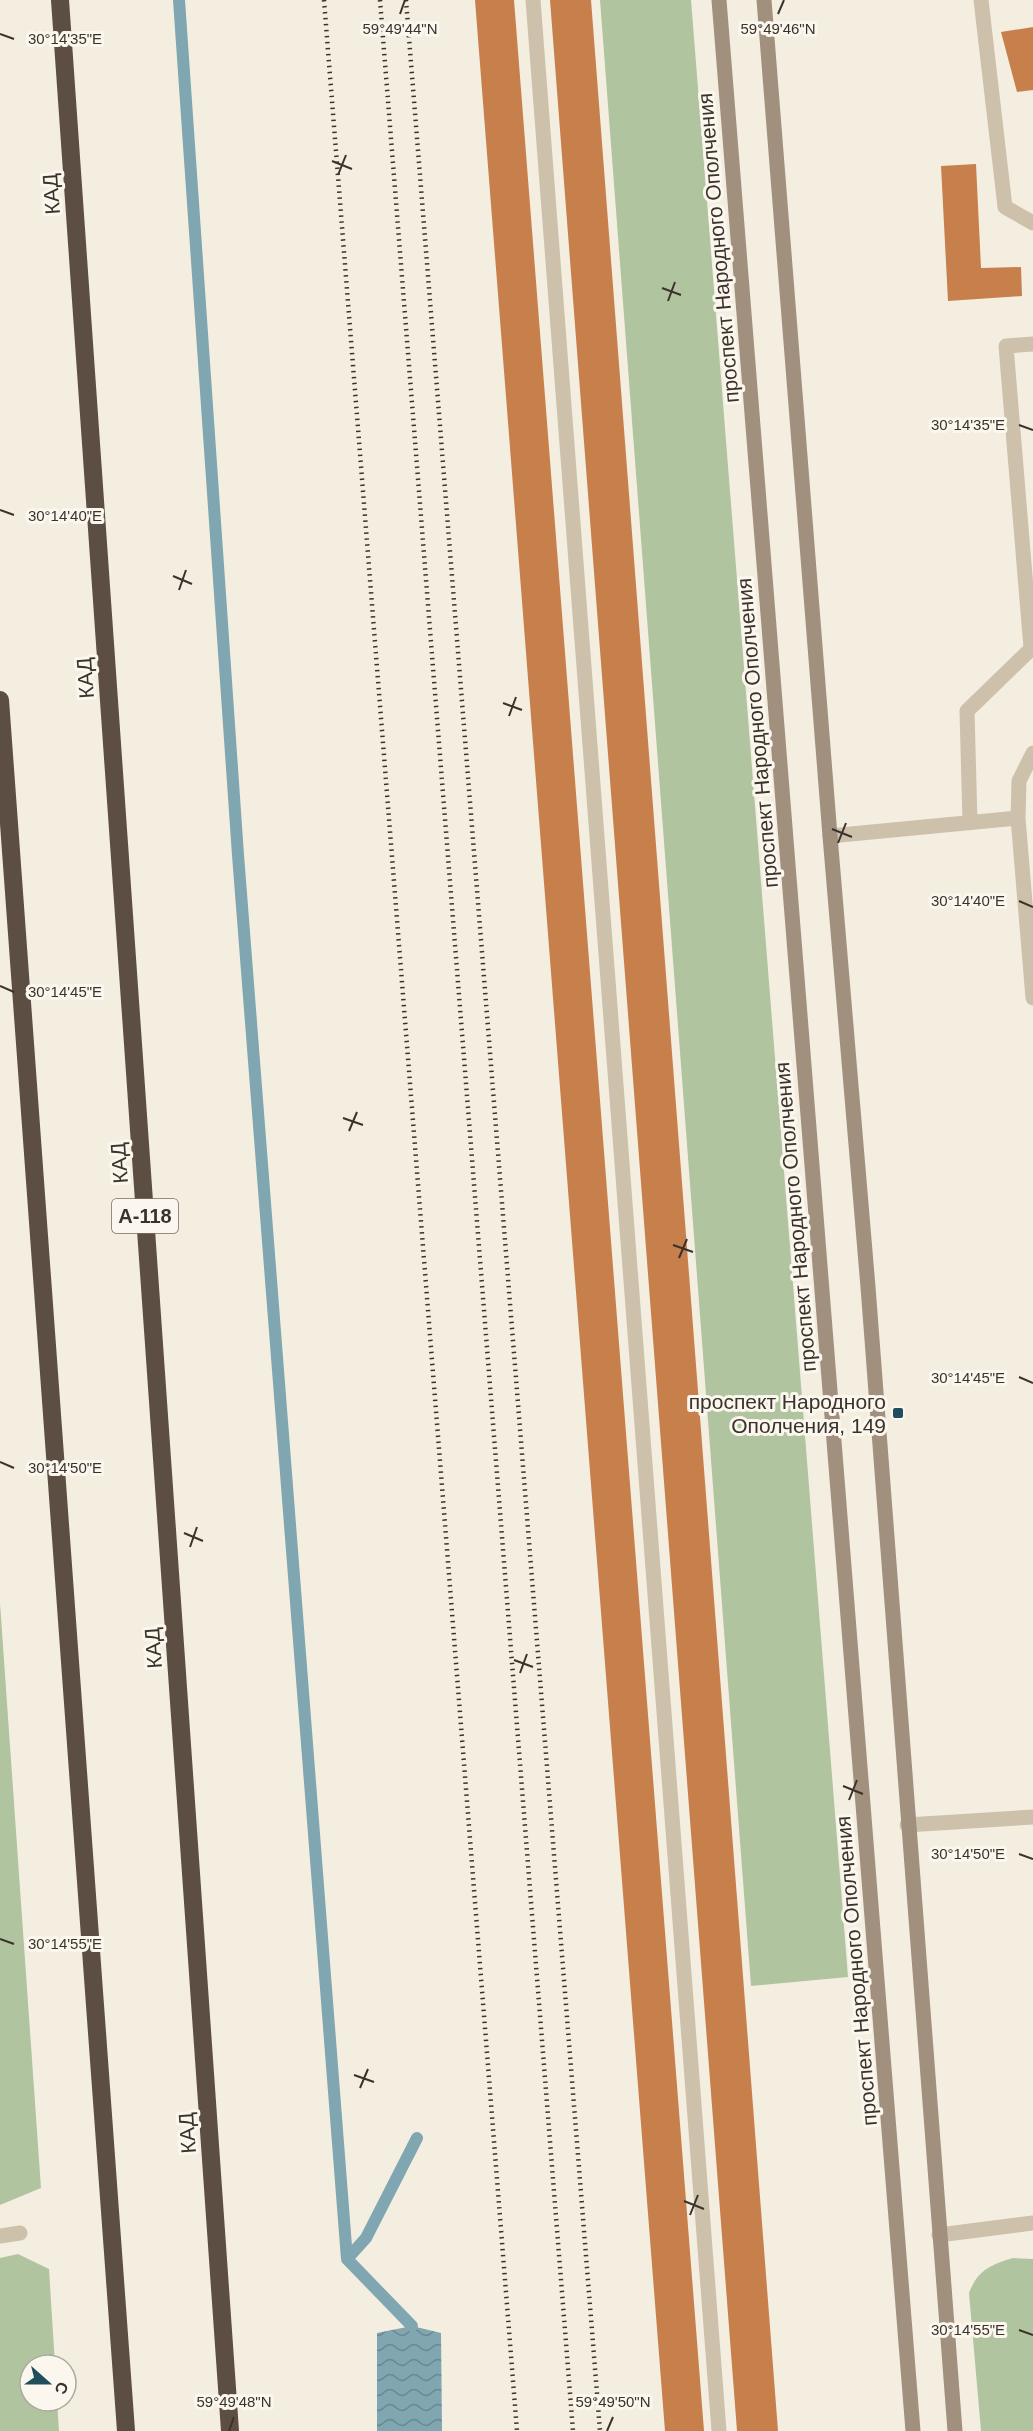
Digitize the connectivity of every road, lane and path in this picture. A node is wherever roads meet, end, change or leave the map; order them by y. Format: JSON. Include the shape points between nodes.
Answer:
{"nodes":[{"id":1,"x":60,"y":0,"type":"edge"},
{"id":2,"x":533,"y":0,"type":"edge"},
{"id":3,"x":719,"y":0,"type":"edge"},
{"id":4,"x":764,"y":0,"type":"edge"},
{"id":5,"x":981,"y":0,"type":"edge"},
{"id":6,"x":1033,"y":223,"type":"edge"},
{"id":7,"x":1033,"y":344,"type":"edge"},
{"id":8,"x":1027,"y":537,"type":"edge"},
{"id":9,"x":1032,"y":647,"type":"edge"},
{"id":10,"x":0,"y":700,"type":"edge"},
{"id":11,"x":1033,"y":753,"type":"edge"},
{"id":12,"x":1018,"y":818,"type":"junction"},
{"id":13,"x":970,"y":822,"type":"junction"},
{"id":14,"x":830,"y":836,"type":"junction"},
{"id":15,"x":1033,"y":998,"type":"edge"},
{"id":16,"x":1033,"y":1817,"type":"edge"},
{"id":17,"x":908,"y":1825,"type":"junction"},
{"id":18,"x":1033,"y":2223,"type":"edge"},
{"id":19,"x":20,"y":2233,"type":"dead end"},
{"id":20,"x":939,"y":2235,"type":"junction"},
{"id":21,"x":0,"y":2236,"type":"edge"},
{"id":22,"x":126,"y":2431,"type":"edge"},
{"id":23,"x":230,"y":2431,"type":"edge"},
{"id":24,"x":719,"y":2431,"type":"edge"},
{"id":25,"x":914,"y":2431,"type":"edge"},
{"id":26,"x":955,"y":2431,"type":"edge"}],
"edges":[{"from":1,"to":23,"type":"highway","name":"КАД","number":"А-118"},
{"from":2,"to":24,"type":"street"},
{"from":3,"to":25,"type":"main road","name":"проспект Народного Ополчения"},
{"from":4,"to":14,"type":"main road"},
{"from":5,"to":6,"type":"street","via":[[1005,207]]},
{"from":7,"to":8,"type":"street","via":[[1006,346]]},
{"from":8,"to":9,"type":"street"},
{"from":9,"to":13,"type":"street","via":[[967,711]]},
{"from":10,"to":22,"type":"highway"},
{"from":11,"to":12,"type":"street","via":[[1019,781]]},
{"from":12,"to":13,"type":"street"},
{"from":12,"to":15,"type":"street"},
{"from":13,"to":14,"type":"street"},
{"from":14,"to":17,"type":"main road"},
{"from":16,"to":17,"type":"street"},
{"from":17,"to":20,"type":"main road"},
{"from":18,"to":20,"type":"street"},
{"from":19,"to":21,"type":"street"},
{"from":20,"to":26,"type":"main road"}]}
